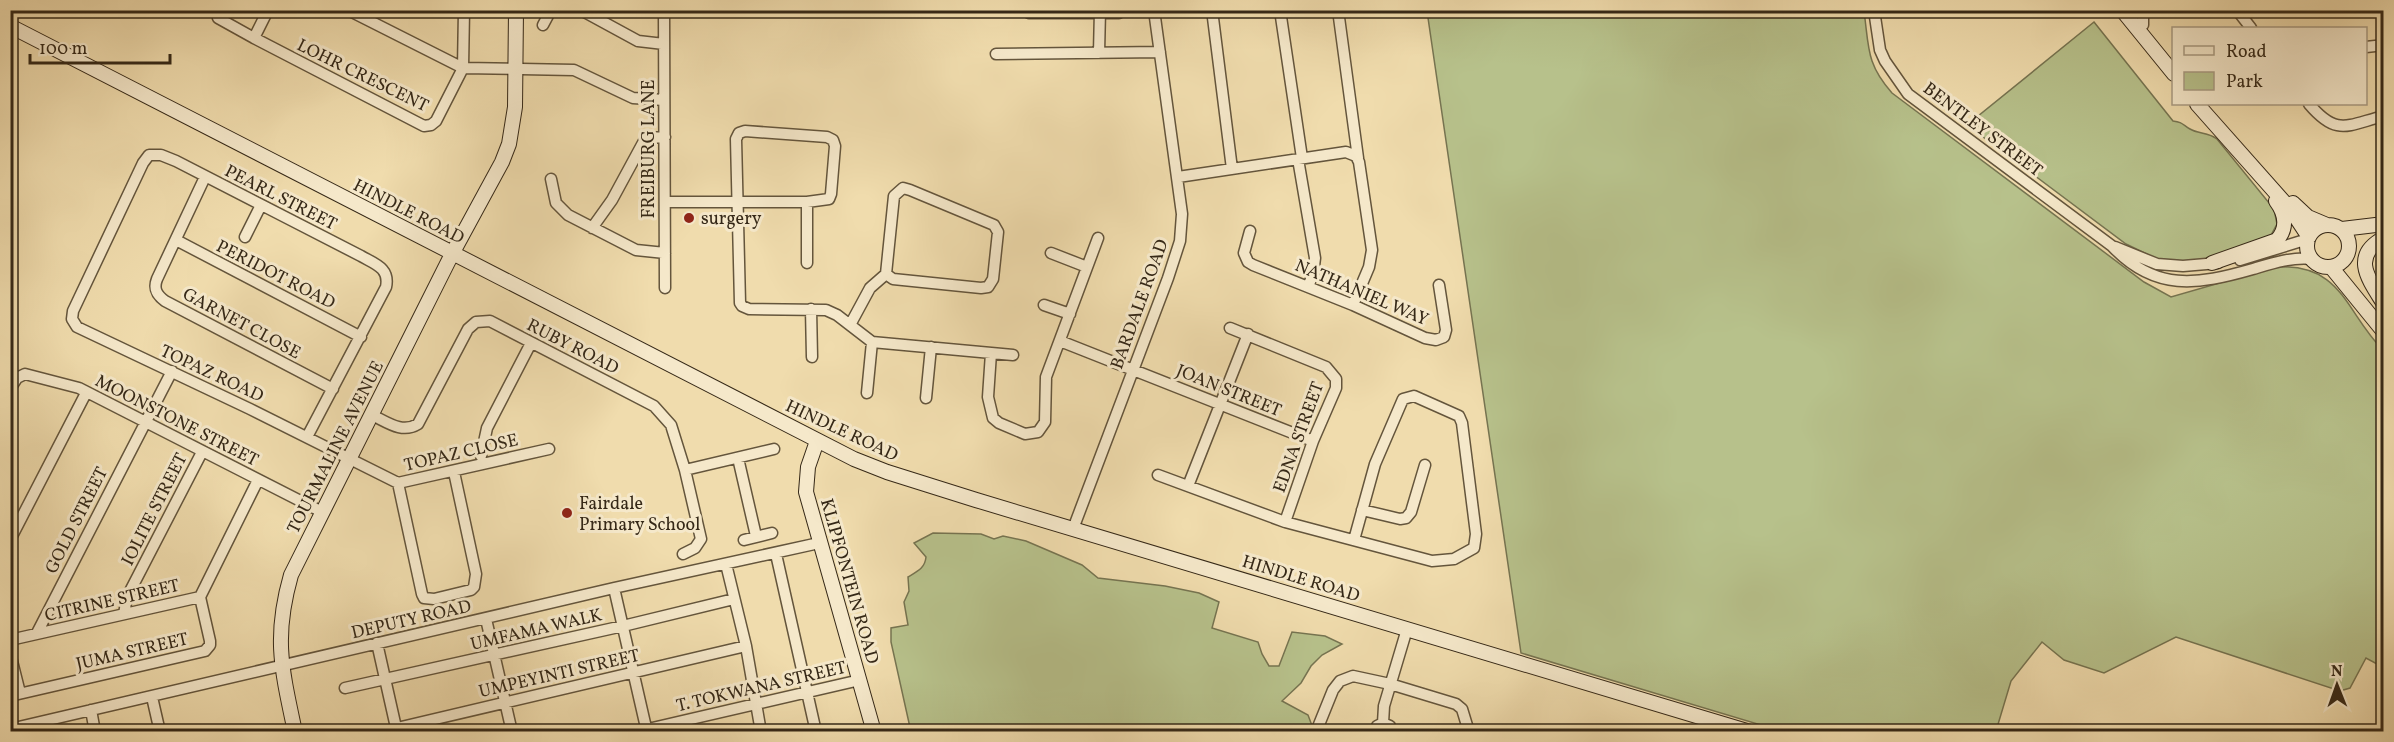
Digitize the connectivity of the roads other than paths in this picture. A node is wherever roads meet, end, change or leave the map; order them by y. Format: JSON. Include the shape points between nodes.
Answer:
{"nodes":[{"id":1,"x":268,"y":10,"type":"edge"},
{"id":2,"x":348,"y":10,"type":"edge"},
{"id":3,"x":464,"y":10,"type":"edge"},
{"id":4,"x":516,"y":10,"type":"edge"},
{"id":5,"x":551,"y":10,"type":"edge"},
{"id":6,"x":581,"y":10,"type":"edge"},
{"id":7,"x":664,"y":10,"type":"edge"},
{"id":8,"x":1024,"y":10,"type":"edge"},
{"id":9,"x":1154,"y":10,"type":"edge"},
{"id":10,"x":1212,"y":10,"type":"edge"},
{"id":11,"x":1280,"y":10,"type":"edge"},
{"id":12,"x":1338,"y":10,"type":"edge"},
{"id":13,"x":1874,"y":10,"type":"edge"},
{"id":14,"x":2122,"y":10,"type":"edge"},
{"id":15,"x":2132,"y":10,"type":"edge"},
{"id":16,"x":2143,"y":10,"type":"edge"},
{"id":17,"x":2239,"y":11,"type":"edge"},
{"id":18,"x":1100,"y":12,"type":"edge"},
{"id":19,"x":1119,"y":13,"type":"dead end"},
{"id":20,"x":218,"y":18,"type":"dead end"},
{"id":21,"x":543,"y":25,"type":"dead end"},
{"id":22,"x":2143,"y":25,"type":"junction"},
{"id":23,"x":10,"y":26,"type":"edge"},
{"id":24,"x":2250,"y":27,"type":"edge"},
{"id":25,"x":254,"y":38,"type":"junction"},
{"id":26,"x":664,"y":44,"type":"junction"},
{"id":27,"x":2384,"y":45,"type":"edge"},
{"id":28,"x":2367,"y":47,"type":"edge"},
{"id":29,"x":1160,"y":52,"type":"junction"},
{"id":30,"x":1100,"y":53,"type":"junction"},
{"id":31,"x":996,"y":54,"type":"dead end"},
{"id":32,"x":2172,"y":61,"type":"edge"},
{"id":33,"x":463,"y":68,"type":"junction"},
{"id":34,"x":515,"y":69,"type":"junction"},
{"id":35,"x":2172,"y":72,"type":"edge"},
{"id":36,"x":664,"y":100,"type":"junction"},
{"id":37,"x":2198,"y":105,"type":"edge"},
{"id":38,"x":2208,"y":105,"type":"edge"},
{"id":39,"x":2310,"y":105,"type":"edge"},
{"id":40,"x":2384,"y":116,"type":"edge"},
{"id":41,"x":665,"y":138,"type":"junction"},
{"id":42,"x":1300,"y":158,"type":"junction"},
{"id":43,"x":1359,"y":160,"type":"junction"},
{"id":44,"x":1232,"y":169,"type":"junction"},
{"id":45,"x":2257,"y":171,"type":"junction"},
{"id":46,"x":205,"y":177,"type":"junction"},
{"id":47,"x":1178,"y":177,"type":"junction"},
{"id":48,"x":551,"y":179,"type":"dead end"},
{"id":49,"x":736,"y":201,"type":"junction"},
{"id":50,"x":665,"y":202,"type":"junction"},
{"id":51,"x":807,"y":202,"type":"junction"},
{"id":52,"x":261,"y":205,"type":"junction"},
{"id":53,"x":2384,"y":224,"type":"edge"},
{"id":54,"x":2328,"y":225,"type":"junction"},
{"id":55,"x":591,"y":228,"type":"junction"},
{"id":56,"x":2342,"y":230,"type":"junction"},
{"id":57,"x":1250,"y":231,"type":"dead end"},
{"id":58,"x":2384,"y":233,"type":"edge"},
{"id":59,"x":245,"y":237,"type":"dead end"},
{"id":60,"x":1098,"y":238,"type":"dead end"},
{"id":61,"x":2309,"y":238,"type":"junction"},
{"id":62,"x":2384,"y":238,"type":"edge"},
{"id":63,"x":176,"y":240,"type":"junction"},
{"id":64,"x":2112,"y":246,"type":"junction"},
{"id":65,"x":2349,"y":250,"type":"junction"},
{"id":66,"x":665,"y":253,"type":"junction"},
{"id":67,"x":1051,"y":253,"type":"dead end"},
{"id":68,"x":452,"y":254,"type":"junction"},
{"id":69,"x":2312,"y":260,"type":"junction"},
{"id":70,"x":807,"y":263,"type":"dead end"},
{"id":71,"x":2212,"y":263,"type":"junction"},
{"id":72,"x":1087,"y":267,"type":"junction"},
{"id":73,"x":2331,"y":267,"type":"junction"},
{"id":74,"x":886,"y":274,"type":"junction"},
{"id":75,"x":1439,"y":285,"type":"dead end"},
{"id":76,"x":1308,"y":287,"type":"junction"},
{"id":77,"x":665,"y":288,"type":"dead end"},
{"id":78,"x":2384,"y":304,"type":"edge"},
{"id":79,"x":1044,"y":305,"type":"dead end"},
{"id":80,"x":1353,"y":305,"type":"junction"},
{"id":81,"x":811,"y":309,"type":"junction"},
{"id":82,"x":74,"y":311,"type":"joint"},
{"id":83,"x":1070,"y":314,"type":"junction"},
{"id":84,"x":2384,"y":315,"type":"edge"},
{"id":85,"x":850,"y":325,"type":"junction"},
{"id":86,"x":1230,"y":328,"type":"dead end"},
{"id":87,"x":2384,"y":332,"type":"edge"},
{"id":88,"x":1248,"y":334,"type":"junction"},
{"id":89,"x":361,"y":337,"type":"junction"},
{"id":90,"x":1060,"y":341,"type":"junction"},
{"id":91,"x":872,"y":342,"type":"junction"},
{"id":92,"x":531,"y":343,"type":"junction"},
{"id":93,"x":931,"y":347,"type":"junction"},
{"id":94,"x":991,"y":353,"type":"junction"},
{"id":95,"x":1013,"y":355,"type":"dead end"},
{"id":96,"x":812,"y":357,"type":"dead end"},
{"id":97,"x":1133,"y":370,"type":"junction"},
{"id":98,"x":172,"y":371,"type":"junction"},
{"id":99,"x":12,"y":385,"type":"edge"},
{"id":100,"x":333,"y":389,"type":"junction"},
{"id":101,"x":86,"y":393,"type":"junction"},
{"id":102,"x":867,"y":393,"type":"dead end"},
{"id":103,"x":926,"y":399,"type":"dead end"},
{"id":104,"x":1222,"y":405,"type":"junction"},
{"id":105,"x":372,"y":415,"type":"junction"},
{"id":106,"x":144,"y":422,"type":"junction"},
{"id":107,"x":307,"y":437,"type":"junction"},
{"id":108,"x":817,"y":441,"type":"junction"},
{"id":109,"x":1313,"y":441,"type":"junction"},
{"id":110,"x":549,"y":449,"type":"dead end"},
{"id":111,"x":774,"y":449,"type":"dead end"},
{"id":112,"x":202,"y":452,"type":"junction"},
{"id":113,"x":481,"y":456,"type":"dead end"},
{"id":114,"x":738,"y":458,"type":"junction"},
{"id":115,"x":349,"y":459,"type":"junction"},
{"id":116,"x":1425,"y":465,"type":"dead end"},
{"id":117,"x":685,"y":470,"type":"junction"},
{"id":118,"x":454,"y":472,"type":"junction"},
{"id":119,"x":1158,"y":475,"type":"dead end"},
{"id":120,"x":258,"y":480,"type":"junction"},
{"id":121,"x":398,"y":483,"type":"junction"},
{"id":122,"x":1188,"y":486,"type":"junction"},
{"id":123,"x":1362,"y":510,"type":"junction"},
{"id":124,"x":322,"y":512,"type":"junction"},
{"id":125,"x":1285,"y":522,"type":"junction"},
{"id":126,"x":1072,"y":529,"type":"junction"},
{"id":127,"x":772,"y":533,"type":"dead end"},
{"id":128,"x":756,"y":536,"type":"junction"},
{"id":129,"x":10,"y":540,"type":"edge"},
{"id":130,"x":744,"y":540,"type":"dead end"},
{"id":131,"x":1354,"y":540,"type":"junction"},
{"id":132,"x":819,"y":543,"type":"junction"},
{"id":133,"x":683,"y":554,"type":"dead end"},
{"id":134,"x":776,"y":554,"type":"junction"},
{"id":135,"x":726,"y":564,"type":"junction"},
{"id":136,"x":614,"y":588,"type":"junction"},
{"id":137,"x":200,"y":597,"type":"junction"},
{"id":138,"x":734,"y":599,"type":"junction"},
{"id":139,"x":123,"y":614,"type":"junction"},
{"id":140,"x":486,"y":619,"type":"junction"},
{"id":141,"x":623,"y":626,"type":"junction"},
{"id":142,"x":1407,"y":629,"type":"junction"},
{"id":143,"x":38,"y":633,"type":"junction"},
{"id":144,"x":10,"y":640,"type":"edge"},
{"id":145,"x":377,"y":643,"type":"junction"},
{"id":146,"x":746,"y":646,"type":"junction"},
{"id":147,"x":10,"y":653,"type":"edge"},
{"id":148,"x":495,"y":655,"type":"junction"},
{"id":149,"x":281,"y":666,"type":"junction"},
{"id":150,"x":634,"y":673,"type":"junction"},
{"id":151,"x":386,"y":679,"type":"junction"},
{"id":152,"x":860,"y":680,"type":"junction"},
{"id":153,"x":1390,"y":684,"type":"junction"},
{"id":154,"x":345,"y":687,"type":"dead end"},
{"id":155,"x":807,"y":692,"type":"junction"},
{"id":156,"x":15,"y":694,"type":"edge"},
{"id":157,"x":152,"y":697,"type":"junction"},
{"id":158,"x":506,"y":703,"type":"junction"},
{"id":159,"x":756,"y":704,"type":"junction"},
{"id":160,"x":91,"y":710,"type":"junction"},
{"id":161,"x":29,"y":728,"type":"edge"},
{"id":162,"x":10,"y":729,"type":"edge"},
{"id":163,"x":1317,"y":729,"type":"edge"},
{"id":164,"x":1383,"y":729,"type":"edge"},
{"id":165,"x":397,"y":730,"type":"edge"},
{"id":166,"x":643,"y":731,"type":"edge"},
{"id":167,"x":95,"y":732,"type":"edge"},
{"id":168,"x":160,"y":732,"type":"edge"},
{"id":169,"x":295,"y":732,"type":"edge"},
{"id":170,"x":380,"y":732,"type":"edge"},
{"id":171,"x":512,"y":732,"type":"edge"},
{"id":172,"x":761,"y":732,"type":"edge"},
{"id":173,"x":816,"y":732,"type":"edge"},
{"id":174,"x":874,"y":732,"type":"edge"},
{"id":175,"x":1470,"y":732,"type":"edge"},
{"id":176,"x":1750,"y":732,"type":"edge"}],
"edges":[{"from":1,"to":25,"type":"street"},
{"from":2,"to":33,"type":"street"},
{"from":3,"to":33,"type":"street"},
{"from":4,"to":34,"type":"main road","name":"TOURMALINE AVENUE"},
{"from":5,"to":21,"type":"street"},
{"from":6,"to":26,"type":"street","via":[[638,41]]},
{"from":7,"to":26,"type":"street","name":"FREIBURG LANE"},
{"from":8,"to":18,"type":"street"},
{"from":9,"to":29,"type":"street","name":"BARDALE ROAD"},
{"from":10,"to":44,"type":"street"},
{"from":11,"to":42,"type":"street"},
{"from":12,"to":43,"type":"street"},
{"from":13,"to":64,"type":"street","name":"BENTLEY STREET","via":[[1880,50],[1908,94]]},
{"from":14,"to":35,"type":"main road"},
{"from":15,"to":22,"type":"main road"},
{"from":16,"to":22,"type":"street"},
{"from":17,"to":24,"type":"street"},
{"from":18,"to":19,"type":"street"},
{"from":18,"to":30,"type":"street"},
{"from":20,"to":25,"type":"street","name":"LOHR CRESCENT"},
{"from":22,"to":32,"type":"main road"},
{"from":23,"to":68,"type":"main road","name":"HINDLE ROAD"},
{"from":25,"to":33,"type":"street","name":"LOHR CRESCENT","via":[[424,126],[436,121]]},
{"from":26,"to":36,"type":"street","name":"FREIBURG LANE"},
{"from":27,"to":28,"type":"street"},
{"from":29,"to":30,"type":"street"},
{"from":29,"to":47,"type":"street","name":"BARDALE ROAD"},
{"from":30,"to":31,"type":"street"},
{"from":33,"to":34,"type":"street"},
{"from":34,"to":36,"type":"street","via":[[574,70],[633,98]]},
{"from":34,"to":68,"type":"main road","name":"TOURMALINE AVENUE","via":[[513,123],[506,153]]},
{"from":36,"to":41,"type":"street","name":"FREIBURG LANE"},
{"from":37,"to":45,"type":"main road"},
{"from":38,"to":54,"type":"main road","via":[[2290,200],[2308,216]]},
{"from":39,"to":40,"type":"street","via":[[2326,122],[2339,126]]},
{"from":41,"to":50,"type":"street","name":"FREIBURG LANE"},
{"from":41,"to":55,"type":"street","via":[[644,141],[612,201]]},
{"from":42,"to":43,"type":"street","via":[[1346,152]]},
{"from":42,"to":44,"type":"street"},
{"from":42,"to":76,"type":"street","via":[[1315,258]]},
{"from":43,"to":80,"type":"street","via":[[1372,250]]},
{"from":44,"to":47,"type":"street"},
{"from":45,"to":61,"type":"main road"},
{"from":45,"to":71,"type":"main road","via":[[2282,210],[2281,236],[2273,243]]},
{"from":46,"to":52,"type":"street","name":"PEARL STREET"},
{"from":46,"to":63,"type":"street","name":"GARNET CLOSE"},
{"from":46,"to":82,"type":"street","name":"PEARL STREET","via":[[161,154],[147,157]]},
{"from":47,"to":97,"type":"street","name":"BARDALE ROAD","via":[[1182,214],[1178,251]]},
{"from":48,"to":55,"type":"street","via":[[559,208]]},
{"from":49,"to":50,"type":"street"},
{"from":49,"to":51,"type":"street"},
{"from":49,"to":51,"type":"street","via":[[736,139],[745,131],[833,140],[829,199]]},
{"from":49,"to":81,"type":"street","via":[[742,306]]},
{"from":50,"to":66,"type":"street","name":"FREIBURG LANE"},
{"from":51,"to":70,"type":"street"},
{"from":52,"to":59,"type":"street"},
{"from":52,"to":89,"type":"street","name":"PEARL STREET","via":[[385,271],[386,287]]},
{"from":53,"to":56,"type":"main road"},
{"from":54,"to":56,"type":"main road"},
{"from":54,"to":61,"type":"main road","via":[[2316,229]]},
{"from":55,"to":66,"type":"street","via":[[636,250]]},
{"from":56,"to":65,"type":"main road","via":[[2348,238]]},
{"from":57,"to":76,"type":"street","name":"NATHANIEL WAY","via":[[1244,253],[1248,262]]},
{"from":58,"to":65,"type":"main road"},
{"from":60,"to":72,"type":"street"},
{"from":61,"to":69,"type":"main road"},
{"from":61,"to":71,"type":"street","name":"BENTLEY STREET","via":[[2232,262]]},
{"from":62,"to":78,"type":"main road","via":[[2370,246],[2365,260],[2369,280]]},
{"from":63,"to":89,"type":"street","name":"PERIDOT ROAD"},
{"from":63,"to":100,"type":"street","name":"GARNET CLOSE","via":[[155,284],[159,297]]},
{"from":64,"to":69,"type":"street","name":"BENTLEY STREET","via":[[2125,260],[2154,277],[2176,282],[2220,278],[2287,259]]},
{"from":64,"to":71,"type":"street","name":"BENTLEY STREET","via":[[2157,264],[2183,267]]},
{"from":65,"to":73,"type":"main road","via":[[2340,264]]},
{"from":65,"to":84,"type":"main road","via":[[2358,274]]},
{"from":66,"to":77,"type":"street","name":"FREIBURG LANE"},
{"from":67,"to":72,"type":"street"},
{"from":68,"to":105,"type":"main road","name":"TOURMALINE AVENUE"},
{"from":68,"to":108,"type":"main road","name":"HINDLE ROAD"},
{"from":69,"to":73,"type":"main road"},
{"from":72,"to":83,"type":"street"},
{"from":73,"to":87,"type":"main road"},
{"from":74,"to":74,"type":"street","via":[[894,196],[903,188],[992,224],[997,230],[993,279],[988,287],[893,279]]},
{"from":74,"to":85,"type":"street","via":[[870,288]]},
{"from":75,"to":80,"type":"street","name":"NATHANIEL WAY","via":[[1446,324],[1440,339],[1425,338]]},
{"from":76,"to":80,"type":"street","name":"NATHANIEL WAY"},
{"from":79,"to":83,"type":"street"},
{"from":81,"to":85,"type":"street","via":[[831,312]]},
{"from":81,"to":96,"type":"street"},
{"from":82,"to":98,"type":"street","name":"TOPAZ ROAD","via":[[72,319],[79,329]]},
{"from":83,"to":90,"type":"street"},
{"from":85,"to":91,"type":"street"},
{"from":86,"to":88,"type":"street","name":"EDNA STREET"},
{"from":88,"to":104,"type":"street"},
{"from":88,"to":109,"type":"street","name":"EDNA STREET","via":[[1326,366],[1334,374],[1336,388]]},
{"from":89,"to":100,"type":"street","name":"PEARL STREET"},
{"from":90,"to":94,"type":"street","via":[[1046,377],[1045,422],[1034,434],[993,418],[988,397]]},
{"from":90,"to":97,"type":"street","name":"JOAN STREET"},
{"from":91,"to":93,"type":"street"},
{"from":91,"to":102,"type":"street"},
{"from":92,"to":105,"type":"street","name":"RUBY ROAD","via":[[490,321],[476,322],[468,329],[418,424],[410,429],[400,428]]},
{"from":92,"to":113,"type":"street","via":[[487,428]]},
{"from":92,"to":117,"type":"street","name":"RUBY ROAD","via":[[659,411],[671,425]]},
{"from":93,"to":94,"type":"street"},
{"from":93,"to":103,"type":"street"},
{"from":94,"to":95,"type":"street"},
{"from":97,"to":104,"type":"street","name":"JOAN STREET"},
{"from":97,"to":126,"type":"street","name":"BARDALE ROAD"},
{"from":98,"to":106,"type":"street","name":"GOLD STREET"},
{"from":98,"to":107,"type":"street","name":"TOPAZ ROAD"},
{"from":99,"to":101,"type":"street","name":"MOONSTONE STREET","via":[[22,375],[31,375],[73,385]]},
{"from":100,"to":107,"type":"street","name":"PEARL STREET"},
{"from":101,"to":106,"type":"street","name":"MOONSTONE STREET"},
{"from":101,"to":129,"type":"street"},
{"from":104,"to":109,"type":"street","name":"JOAN STREET"},
{"from":104,"to":122,"type":"street"},
{"from":105,"to":115,"type":"main road","name":"TOURMALINE AVENUE"},
{"from":106,"to":112,"type":"street","name":"MOONSTONE STREET"},
{"from":106,"to":143,"type":"street","name":"GOLD STREET"},
{"from":107,"to":115,"type":"street","name":"TOPAZ ROAD"},
{"from":108,"to":126,"type":"main road","name":"HINDLE ROAD","via":[[887,472]]},
{"from":108,"to":132,"type":"main road","name":"KLIPFONTEIN ROAD","via":[[806,485]]},
{"from":109,"to":125,"type":"street","name":"EDNA STREET"},
{"from":110,"to":118,"type":"street","name":"TOPAZ CLOSE"},
{"from":111,"to":114,"type":"street"},
{"from":112,"to":120,"type":"street","name":"MOONSTONE STREET"},
{"from":112,"to":139,"type":"street","name":"IOLITE STREET"},
{"from":114,"to":117,"type":"street"},
{"from":114,"to":128,"type":"street"},
{"from":115,"to":121,"type":"street","name":"TOPAZ CLOSE"},
{"from":115,"to":124,"type":"main road","name":"TOURMALINE AVENUE"},
{"from":116,"to":123,"type":"street","via":[[1406,518]]},
{"from":117,"to":133,"type":"street","name":"RUBY ROAD","via":[[701,539],[695,548]]},
{"from":118,"to":121,"type":"street","name":"TOPAZ CLOSE"},
{"from":118,"to":121,"type":"street","via":[[476,574],[474,587],[434,599],[424,598]]},
{"from":119,"to":122,"type":"street","name":"EDNA STREET"},
{"from":120,"to":124,"type":"street","name":"MOONSTONE STREET"},
{"from":120,"to":137,"type":"street","name":"CITRINE STREET"},
{"from":122,"to":125,"type":"street","name":"EDNA STREET"},
{"from":123,"to":131,"type":"street"},
{"from":123,"to":131,"type":"street","via":[[1375,464],[1403,399],[1414,396],[1459,416],[1476,534],[1474,548],[1454,559],[1432,561]]},
{"from":124,"to":149,"type":"main road","name":"TOURMALINE AVENUE","via":[[299,556],[282,604]]},
{"from":125,"to":131,"type":"street"},
{"from":126,"to":142,"type":"main road","name":"HINDLE ROAD"},
{"from":127,"to":128,"type":"street"},
{"from":128,"to":130,"type":"street"},
{"from":132,"to":134,"type":"street","name":"DEPUTY ROAD"},
{"from":132,"to":152,"type":"main road","name":"KLIPFONTEIN ROAD"},
{"from":134,"to":135,"type":"street","name":"DEPUTY ROAD"},
{"from":134,"to":155,"type":"street"},
{"from":135,"to":136,"type":"street","name":"DEPUTY ROAD"},
{"from":135,"to":138,"type":"street"},
{"from":136,"to":140,"type":"street","name":"DEPUTY ROAD"},
{"from":136,"to":141,"type":"street"},
{"from":137,"to":139,"type":"street","name":"CITRINE STREET"},
{"from":137,"to":156,"type":"street","name":"JUMA STREET","via":[[210,641],[205,651]]},
{"from":138,"to":141,"type":"street","name":"UMFAMA WALK"},
{"from":138,"to":146,"type":"street"},
{"from":139,"to":143,"type":"street","name":"CITRINE STREET"},
{"from":140,"to":145,"type":"street","name":"DEPUTY ROAD"},
{"from":140,"to":148,"type":"street"},
{"from":141,"to":148,"type":"street","name":"UMFAMA WALK"},
{"from":141,"to":150,"type":"street"},
{"from":142,"to":153,"type":"street"},
{"from":142,"to":176,"type":"main road","name":"HINDLE ROAD"},
{"from":143,"to":144,"type":"street","name":"CITRINE STREET"},
{"from":145,"to":149,"type":"street","name":"DEPUTY ROAD"},
{"from":145,"to":151,"type":"street"},
{"from":146,"to":150,"type":"street","name":"UMPEYINTI STREET"},
{"from":146,"to":159,"type":"street"},
{"from":147,"to":156,"type":"street"},
{"from":148,"to":151,"type":"street","name":"UMFAMA WALK"},
{"from":148,"to":158,"type":"street"},
{"from":149,"to":157,"type":"street","name":"DEPUTY ROAD"},
{"from":149,"to":169,"type":"main road","name":"TOURMALINE AVENUE"},
{"from":150,"to":158,"type":"street","name":"UMPEYINTI STREET"},
{"from":150,"to":166,"type":"street"},
{"from":151,"to":154,"type":"street","name":"UMFAMA WALK"},
{"from":151,"to":165,"type":"street"},
{"from":152,"to":155,"type":"street","name":"T. TOKWANA STREET"},
{"from":152,"to":174,"type":"main road","name":"KLIPFONTEIN ROAD"},
{"from":153,"to":163,"type":"street","via":[[1353,676],[1340,681]]},
{"from":153,"to":164,"type":"street"},
{"from":153,"to":175,"type":"street","via":[[1456,704]]},
{"from":155,"to":159,"type":"street","name":"T. TOKWANA STREET"},
{"from":155,"to":173,"type":"street"},
{"from":157,"to":160,"type":"street","name":"DEPUTY ROAD"},
{"from":157,"to":168,"type":"street"},
{"from":158,"to":165,"type":"street","name":"UMPEYINTI STREET"},
{"from":158,"to":171,"type":"street"},
{"from":159,"to":166,"type":"street","name":"T. TOKWANA STREET"},
{"from":159,"to":172,"type":"street"},
{"from":160,"to":161,"type":"street","name":"DEPUTY ROAD"},
{"from":160,"to":167,"type":"street"},
{"from":161,"to":162,"type":"street","name":"DEPUTY ROAD"},
{"from":165,"to":170,"type":"street","name":"UMPEYINTI STREET"}]}
